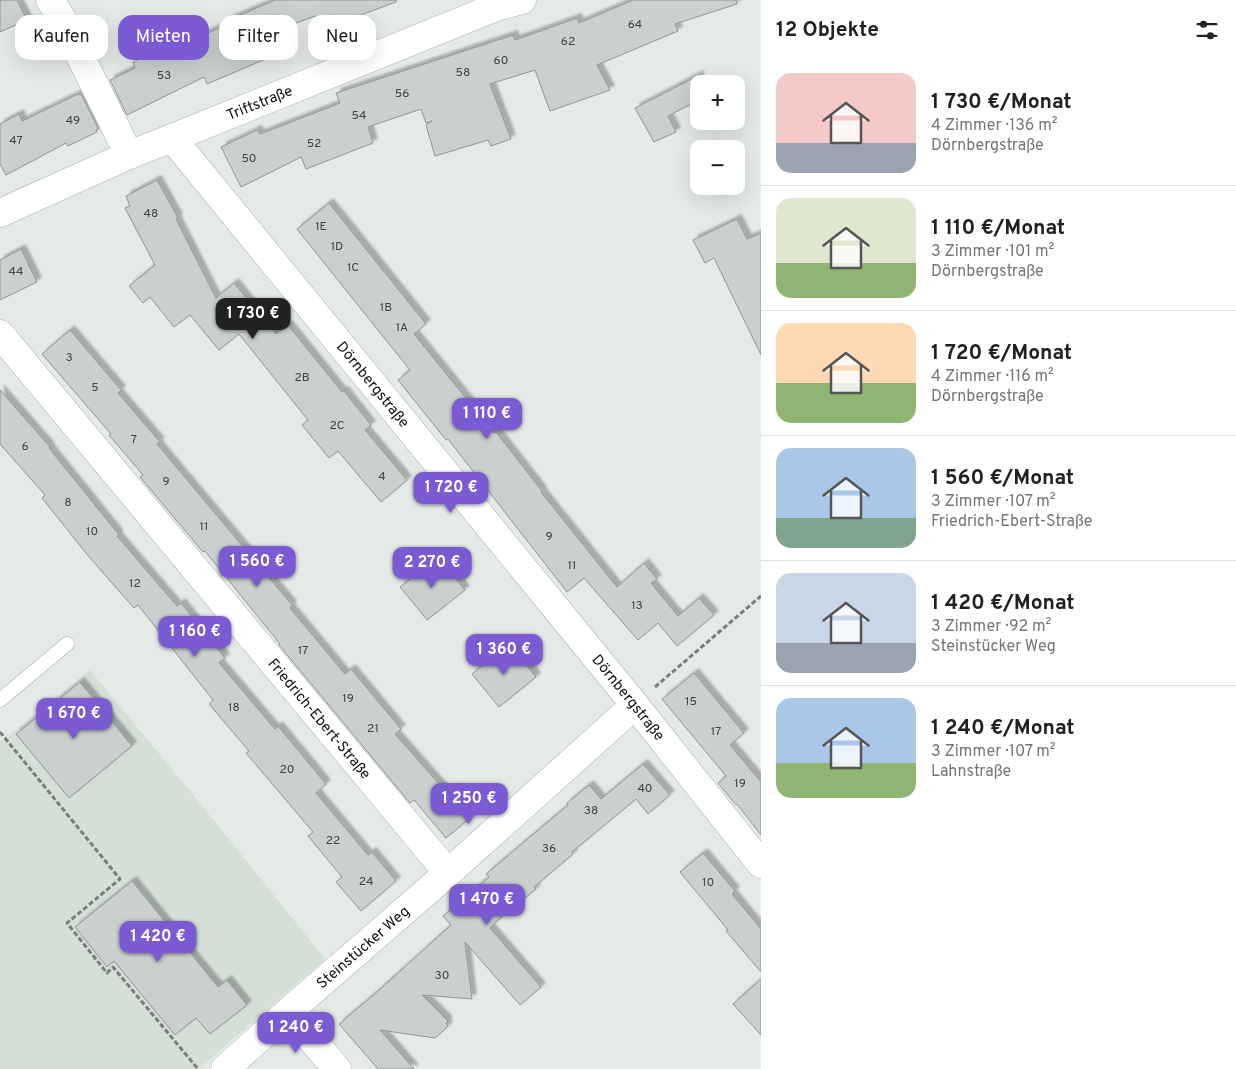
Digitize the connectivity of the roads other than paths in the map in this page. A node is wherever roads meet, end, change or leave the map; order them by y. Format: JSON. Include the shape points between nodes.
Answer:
{"nodes":[{"id":1,"x":50,"y":0,"type":"edge"},
{"id":2,"x":522,"y":0,"type":"edge"},
{"id":3,"x":495,"y":4,"type":"edge"},
{"id":4,"x":172,"y":138,"type":"junction"},
{"id":5,"x":128,"y":155,"type":"junction"},
{"id":6,"x":0,"y":213,"type":"edge"},
{"id":7,"x":0,"y":334,"type":"edge"},
{"id":8,"x":67,"y":644,"type":"dead end"},
{"id":9,"x":0,"y":700,"type":"edge"},
{"id":10,"x":635,"y":705,"type":"junction"},
{"id":11,"x":761,"y":864,"type":"edge"},
{"id":12,"x":448,"y":873,"type":"junction"},
{"id":13,"x":288,"y":1012,"type":"junction"},
{"id":14,"x":225,"y":1069,"type":"edge"},
{"id":15,"x":337,"y":1069,"type":"edge"}],
"edges":[{"from":1,"to":5,"type":"street"},
{"from":2,"to":3,"type":"street","name":"Triftstraße"},
{"from":3,"to":4,"type":"street","name":"Triftstraße"},
{"from":4,"to":5,"type":"street","name":"Triftstraße"},
{"from":4,"to":10,"type":"street","name":"Dörnbergstraße"},
{"from":5,"to":6,"type":"street","name":"Triftstraße"},
{"from":7,"to":12,"type":"street","name":"Friedrich-Ebert-Straße"},
{"from":8,"to":9,"type":"lane"},
{"from":10,"to":11,"type":"street","name":"Dörnbergstraße"},
{"from":10,"to":12,"type":"street","name":"Steinstücker Weg"},
{"from":12,"to":13,"type":"street","name":"Steinstücker Weg"},
{"from":13,"to":14,"type":"street","name":"Steinstücker Weg"},
{"from":13,"to":15,"type":"street"}]}
